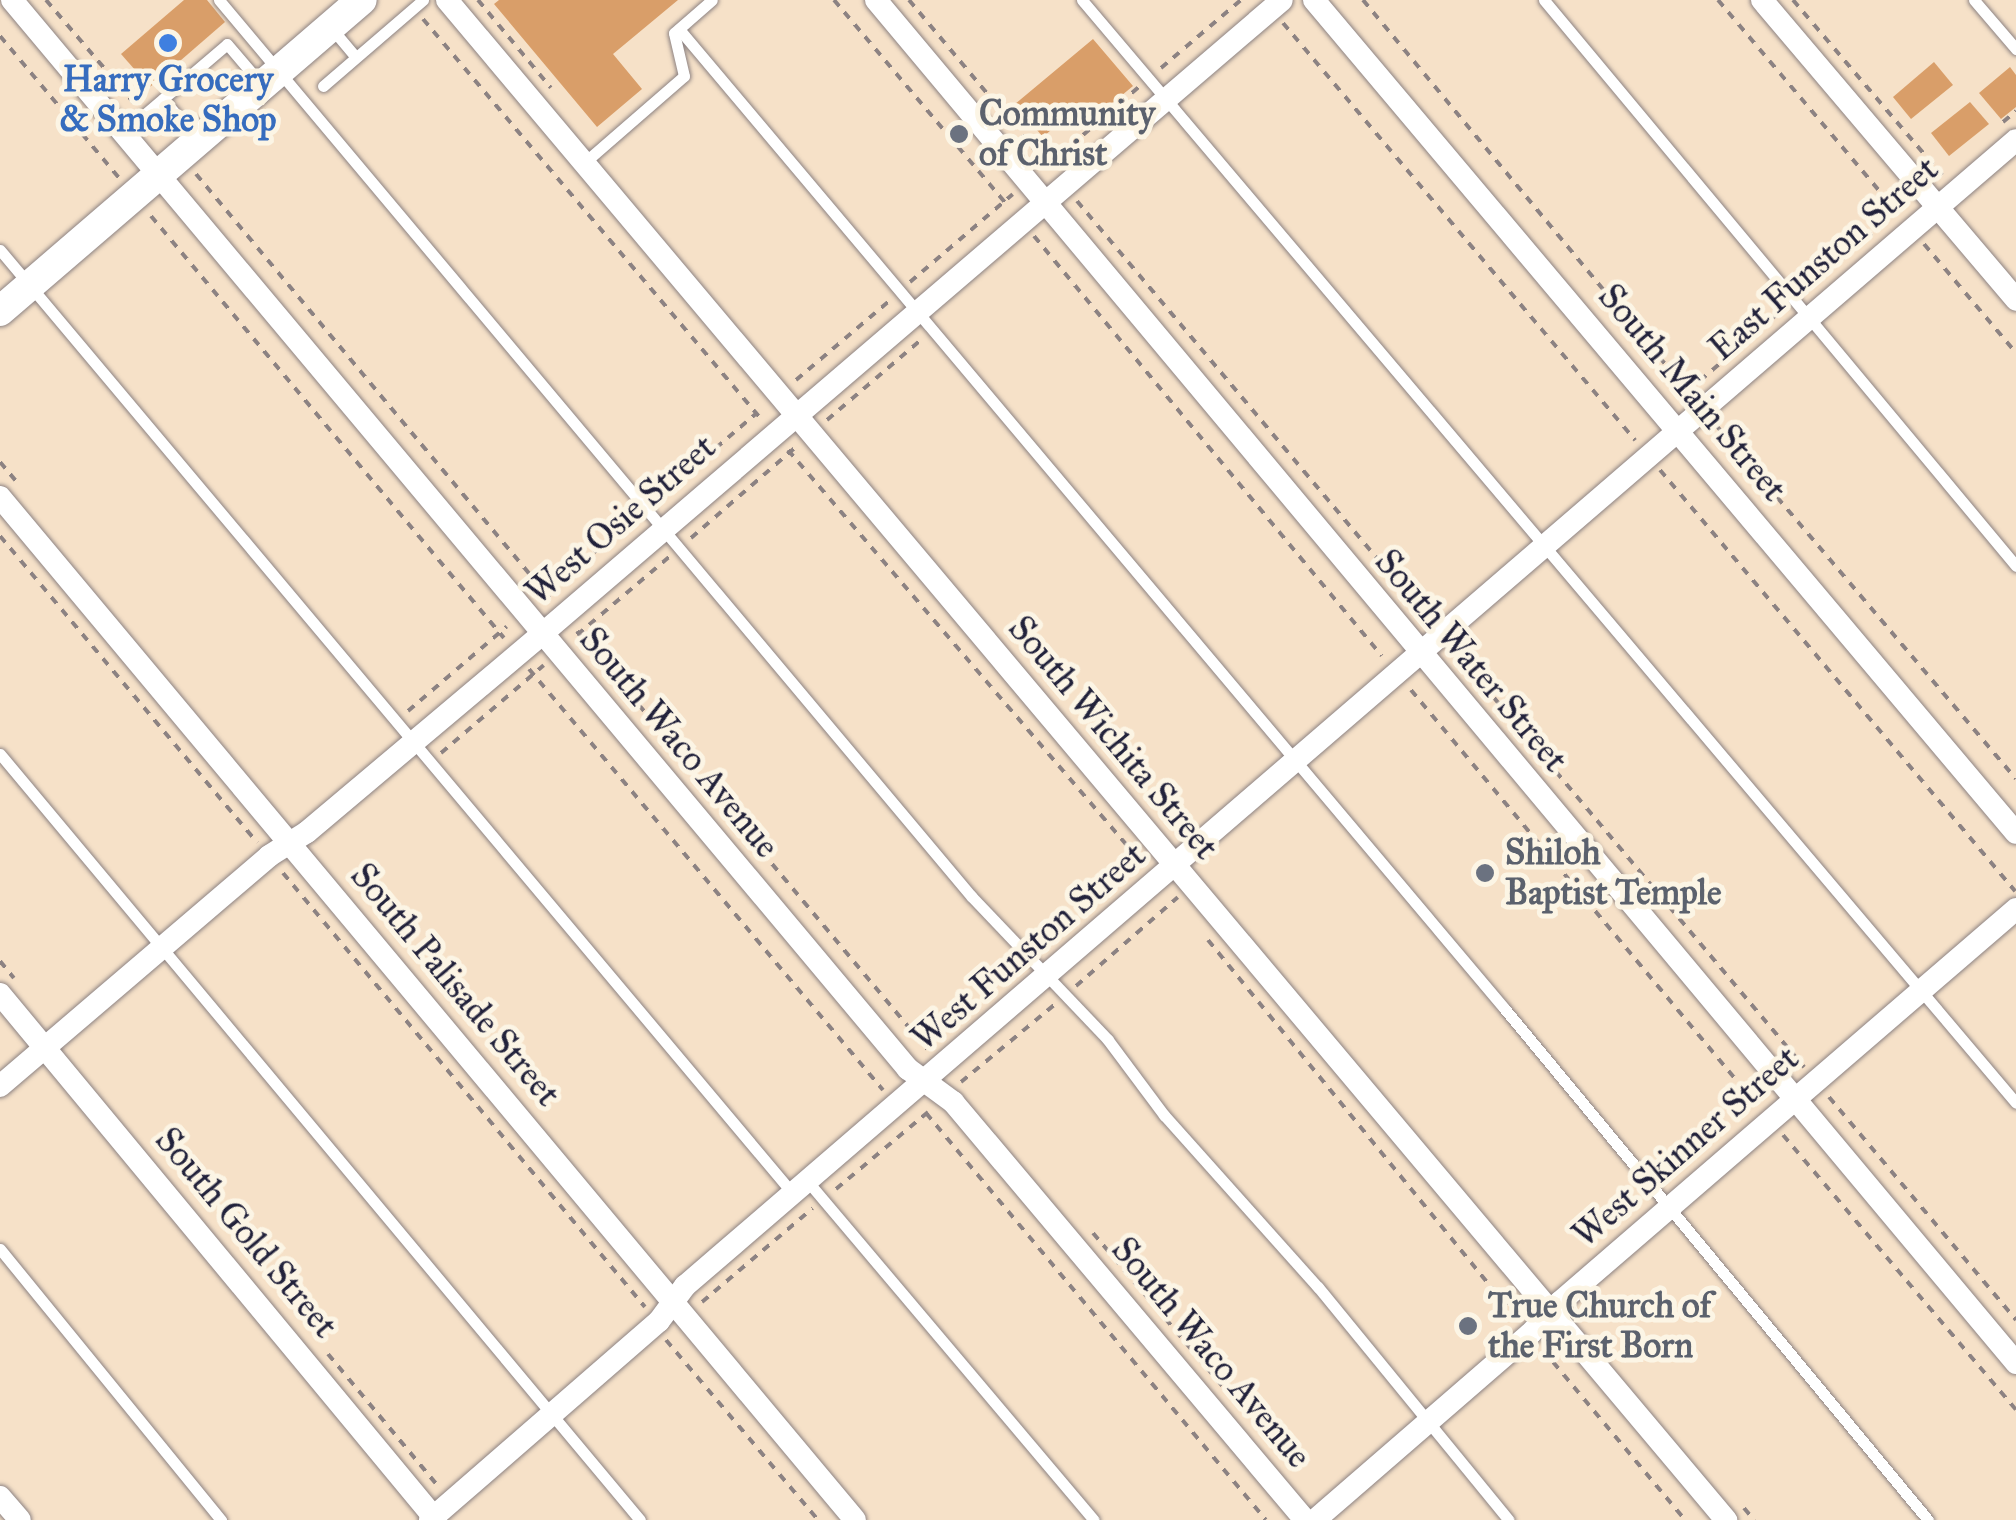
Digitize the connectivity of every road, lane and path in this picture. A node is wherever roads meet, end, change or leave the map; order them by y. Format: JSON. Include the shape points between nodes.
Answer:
{"nodes":[{"id":1,"x":12,"y":0,"type":"edge"},
{"id":2,"x":46,"y":0,"type":"edge"},
{"id":3,"x":219,"y":0,"type":"edge"},
{"id":4,"x":362,"y":0,"type":"edge"},
{"id":5,"x":712,"y":0,"type":"edge"},
{"id":6,"x":834,"y":0,"type":"edge"},
{"id":7,"x":876,"y":0,"type":"edge"},
{"id":8,"x":908,"y":0,"type":"edge"},
{"id":9,"x":1082,"y":0,"type":"edge"},
{"id":10,"x":1241,"y":0,"type":"edge"},
{"id":11,"x":1282,"y":0,"type":"edge"},
{"id":12,"x":1314,"y":0,"type":"edge"},
{"id":13,"x":1363,"y":0,"type":"edge"},
{"id":14,"x":1544,"y":0,"type":"edge"},
{"id":15,"x":1718,"y":0,"type":"edge"},
{"id":16,"x":1762,"y":0,"type":"edge"},
{"id":17,"x":1793,"y":0,"type":"edge"},
{"id":18,"x":1974,"y":0,"type":"edge"},
{"id":19,"x":452,"y":2,"type":"edge"},
{"id":20,"x":418,"y":4,"type":"edge"},
{"id":21,"x":330,"y":27,"type":"junction"},
{"id":22,"x":678,"y":29,"type":"junction"},
{"id":23,"x":0,"y":36,"type":"edge"},
{"id":24,"x":2016,"y":49,"type":"edge"},
{"id":25,"x":356,"y":57,"type":"junction"},
{"id":26,"x":270,"y":78,"type":"junction"},
{"id":27,"x":1148,"y":79,"type":"junction"},
{"id":28,"x":323,"y":86,"type":"dead end"},
{"id":29,"x":163,"y":99,"type":"junction"},
{"id":30,"x":1166,"y":100,"type":"junction"},
{"id":31,"x":2016,"y":111,"type":"edge"},
{"id":32,"x":145,"y":114,"type":"junction"},
{"id":33,"x":124,"y":132,"type":"junction"},
{"id":34,"x":2009,"y":132,"type":"edge"},
{"id":35,"x":179,"y":157,"type":"junction"},
{"id":36,"x":584,"y":162,"type":"junction"},
{"id":37,"x":1048,"y":166,"type":"junction"},
{"id":38,"x":1028,"y":182,"type":"junction"},
{"id":39,"x":1065,"y":186,"type":"junction"},
{"id":40,"x":1939,"y":190,"type":"junction"},
{"id":41,"x":211,"y":192,"type":"dead end"},
{"id":42,"x":134,"y":196,"type":"junction"},
{"id":43,"x":1005,"y":202,"type":"junction"},
{"id":44,"x":1045,"y":203,"type":"junction"},
{"id":45,"x":1904,"y":220,"type":"junction"},
{"id":46,"x":1022,"y":222,"type":"junction"},
{"id":47,"x":1882,"y":225,"type":"dead end"},
{"id":48,"x":0,"y":250,"type":"edge"},
{"id":49,"x":30,"y":285,"type":"junction"},
{"id":50,"x":899,"y":292,"type":"junction"},
{"id":51,"x":2016,"y":300,"type":"edge"},
{"id":52,"x":1802,"y":309,"type":"junction"},
{"id":53,"x":0,"y":311,"type":"edge"},
{"id":54,"x":917,"y":313,"type":"junction"},
{"id":55,"x":2016,"y":353,"type":"edge"},
{"id":56,"x":1688,"y":391,"type":"junction"},
{"id":57,"x":779,"y":395,"type":"junction"},
{"id":58,"x":1705,"y":411,"type":"junction"},
{"id":59,"x":756,"y":414,"type":"junction"},
{"id":60,"x":796,"y":416,"type":"junction"},
{"id":61,"x":1680,"y":433,"type":"junction"},
{"id":62,"x":775,"y":435,"type":"junction"},
{"id":63,"x":3,"y":506,"type":"edge"},
{"id":64,"x":646,"y":508,"type":"junction"},
{"id":65,"x":664,"y":530,"type":"junction"},
{"id":66,"x":0,"y":536,"type":"edge"},
{"id":67,"x":1547,"y":547,"type":"junction"},
{"id":68,"x":2016,"y":566,"type":"edge"},
{"id":69,"x":524,"y":612,"type":"junction"},
{"id":70,"x":499,"y":633,"type":"junction"},
{"id":71,"x":542,"y":634,"type":"junction"},
{"id":72,"x":1443,"y":636,"type":"junction"},
{"id":73,"x":518,"y":654,"type":"junction"},
{"id":74,"x":1421,"y":655,"type":"junction"},
{"id":75,"x":1398,"y":675,"type":"junction"},
{"id":76,"x":404,"y":714,"type":"dead end"},
{"id":77,"x":414,"y":742,"type":"junction"},
{"id":78,"x":0,"y":754,"type":"edge"},
{"id":79,"x":1298,"y":762,"type":"junction"},
{"id":80,"x":2016,"y":779,"type":"edge"},
{"id":81,"x":2016,"y":832,"type":"edge"},
{"id":82,"x":290,"y":842,"type":"junction"},
{"id":83,"x":269,"y":856,"type":"junction"},
{"id":84,"x":1168,"y":874,"type":"junction"},
{"id":85,"x":1183,"y":910,"type":"dead end"},
{"id":86,"x":2016,"y":910,"type":"edge"},
{"id":87,"x":1203,"y":934,"type":"dead end"},
{"id":88,"x":162,"y":947,"type":"junction"},
{"id":89,"x":1049,"y":976,"type":"junction"},
{"id":90,"x":1921,"y":991,"type":"junction"},
{"id":91,"x":0,"y":994,"type":"edge"},
{"id":92,"x":45,"y":1048,"type":"junction"},
{"id":93,"x":1816,"y":1081,"type":"junction"},
{"id":94,"x":926,"y":1082,"type":"junction"},
{"id":95,"x":0,"y":1086,"type":"edge"},
{"id":96,"x":1794,"y":1100,"type":"junction"},
{"id":97,"x":903,"y":1102,"type":"junction"},
{"id":98,"x":2016,"y":1104,"type":"edge"},
{"id":99,"x":1770,"y":1120,"type":"junction"},
{"id":100,"x":802,"y":1189,"type":"junction"},
{"id":101,"x":1669,"y":1208,"type":"junction"},
{"id":102,"x":1084,"y":1223,"type":"dead end"},
{"id":103,"x":0,"y":1250,"type":"edge"},
{"id":104,"x":674,"y":1302,"type":"junction"},
{"id":105,"x":1551,"y":1311,"type":"junction"},
{"id":106,"x":2016,"y":1320,"type":"edge"},
{"id":107,"x":656,"y":1324,"type":"junction"},
{"id":108,"x":1530,"y":1334,"type":"junction"},
{"id":109,"x":2016,"y":1363,"type":"edge"},
{"id":110,"x":1238,"y":1405,"type":"dead end"},
{"id":111,"x":2016,"y":1410,"type":"edge"},
{"id":112,"x":553,"y":1413,"type":"junction"},
{"id":113,"x":1428,"y":1422,"type":"junction"},
{"id":114,"x":0,"y":1497,"type":"edge"},
{"id":115,"x":433,"y":1519,"type":"edge"},
{"id":116,"x":20,"y":1520,"type":"edge"},
{"id":117,"x":221,"y":1520,"type":"edge"},
{"id":118,"x":640,"y":1520,"type":"edge"},
{"id":119,"x":818,"y":1520,"type":"edge"},
{"id":120,"x":855,"y":1520,"type":"edge"},
{"id":121,"x":1094,"y":1520,"type":"edge"},
{"id":122,"x":1266,"y":1520,"type":"edge"},
{"id":123,"x":1305,"y":1520,"type":"edge"},
{"id":124,"x":1315,"y":1520,"type":"edge"},
{"id":125,"x":1509,"y":1520,"type":"edge"},
{"id":126,"x":1686,"y":1520,"type":"edge"},
{"id":127,"x":1726,"y":1520,"type":"edge"},
{"id":128,"x":1928,"y":1520,"type":"edge"}],
"edges":[{"from":1,"to":33,"type":"street","name":"South Waco Avenue"},
{"from":2,"to":32,"type":"path"},
{"from":3,"to":26,"type":"lane"},
{"from":4,"to":21,"type":"street"},
{"from":5,"to":22,"type":"lane"},
{"from":6,"to":43,"type":"path"},
{"from":7,"to":38,"type":"street","name":"South Water Street"},
{"from":8,"to":37,"type":"path"},
{"from":9,"to":27,"type":"lane"},
{"from":10,"to":27,"type":"path"},
{"from":11,"to":30,"type":"street","name":"West Osie Street"},
{"from":12,"to":61,"type":"street","name":"South Main Street"},
{"from":13,"to":56,"type":"path"},
{"from":14,"to":52,"type":"lane"},
{"from":15,"to":45,"type":"path"},
{"from":16,"to":40,"type":"street"},
{"from":17,"to":40,"type":"path"},
{"from":18,"to":24,"type":"lane"},
{"from":19,"to":36,"type":"street","name":"South Wichita Street"},
{"from":20,"to":25,"type":"lane"},
{"from":20,"to":59,"type":"path"},
{"from":21,"to":25,"type":"lane"},
{"from":21,"to":26,"type":"street"},
{"from":22,"to":36,"type":"lane","via":[[684,76]]},
{"from":22,"to":50,"type":"lane"},
{"from":23,"to":42,"type":"path"},
{"from":25,"to":28,"type":"lane"},
{"from":26,"to":29,"type":"lane","via":[[227,44]]},
{"from":26,"to":35,"type":"street"},
{"from":26,"to":64,"type":"lane"},
{"from":27,"to":30,"type":"lane"},
{"from":27,"to":37,"type":"path"},
{"from":29,"to":32,"type":"lane"},
{"from":29,"to":35,"type":"lane"},
{"from":30,"to":39,"type":"street","name":"West Osie Street"},
{"from":30,"to":67,"type":"lane"},
{"from":31,"to":34,"type":"path"},
{"from":32,"to":33,"type":"lane"},
{"from":33,"to":35,"type":"street","name":"South Waco Avenue"},
{"from":34,"to":40,"type":"street","name":"East Funston Street"},
{"from":35,"to":41,"type":"path"},
{"from":35,"to":42,"type":"street"},
{"from":35,"to":69,"type":"street","name":"South Waco Avenue"},
{"from":36,"to":57,"type":"street","name":"South Wichita Street"},
{"from":37,"to":38,"type":"path"},
{"from":37,"to":39,"type":"path"},
{"from":38,"to":43,"type":"path"},
{"from":38,"to":44,"type":"street","name":"South Water Street"},
{"from":39,"to":44,"type":"street","name":"West Osie Street"},
{"from":39,"to":72,"type":"path"},
{"from":40,"to":45,"type":"street","name":"East Funston Street"},
{"from":40,"to":45,"type":"path"},
{"from":40,"to":51,"type":"street"},
{"from":42,"to":49,"type":"street"},
{"from":42,"to":70,"type":"path"},
{"from":43,"to":46,"type":"path"},
{"from":43,"to":50,"type":"path"},
{"from":44,"to":46,"type":"street","name":"West Osie Street"},
{"from":44,"to":74,"type":"street","name":"South Water Street"},
{"from":45,"to":52,"type":"street","name":"East Funston Street"},
{"from":45,"to":55,"type":"path"},
{"from":46,"to":54,"type":"street","name":"West Osie Street"},
{"from":46,"to":75,"type":"path"},
{"from":47,"to":52,"type":"path"},
{"from":48,"to":49,"type":"lane"},
{"from":49,"to":53,"type":"street"},
{"from":49,"to":77,"type":"lane"},
{"from":50,"to":54,"type":"lane"},
{"from":50,"to":57,"type":"path"},
{"from":52,"to":56,"type":"path"},
{"from":52,"to":58,"type":"street","name":"East Funston Street"},
{"from":52,"to":68,"type":"lane"},
{"from":54,"to":60,"type":"street","name":"West Osie Street"},
{"from":54,"to":79,"type":"lane"},
{"from":56,"to":58,"type":"path"},
{"from":57,"to":59,"type":"path"},
{"from":57,"to":60,"type":"street","name":"South Wichita Street"},
{"from":58,"to":61,"type":"street","name":"East Funston Street"},
{"from":58,"to":80,"type":"path"},
{"from":59,"to":62,"type":"path"},
{"from":59,"to":64,"type":"path"},
{"from":60,"to":62,"type":"street","name":"West Osie Street"},
{"from":60,"to":84,"type":"street","name":"South Wichita Street"},
{"from":61,"to":67,"type":"street","name":"West Funston Street"},
{"from":61,"to":81,"type":"street","name":"South Main Street"},
{"from":62,"to":65,"type":"street","name":"West Osie Street"},
{"from":62,"to":84,"type":"path"},
{"from":63,"to":82,"type":"street","name":"South Palisade Street"},
{"from":64,"to":65,"type":"lane"},
{"from":64,"to":69,"type":"path"},
{"from":65,"to":71,"type":"street","name":"West Osie Street"},
{"from":65,"to":89,"type":"lane","via":[[1022,954]]},
{"from":66,"to":83,"type":"path"},
{"from":67,"to":72,"type":"street","name":"West Funston Street"},
{"from":67,"to":90,"type":"lane"},
{"from":69,"to":70,"type":"path"},
{"from":69,"to":71,"type":"street","name":"South Waco Avenue"},
{"from":70,"to":73,"type":"path"},
{"from":70,"to":76,"type":"path"},
{"from":71,"to":73,"type":"street","name":"West Osie Street"},
{"from":71,"to":94,"type":"street","name":"South Waco Avenue","via":[[908,1069]]},
{"from":72,"to":74,"type":"street","name":"West Funston Street"},
{"from":72,"to":93,"type":"path"},
{"from":73,"to":77,"type":"street","name":"West Osie Street"},
{"from":73,"to":97,"type":"path","via":[[886,1094]]},
{"from":74,"to":75,"type":"street","name":"West Funston Street"},
{"from":74,"to":96,"type":"street","name":"South Water Street"},
{"from":75,"to":79,"type":"street","name":"West Funston Street"},
{"from":75,"to":99,"type":"path"},
{"from":77,"to":82,"type":"street","name":"West Osie Street"},
{"from":77,"to":100,"type":"lane"},
{"from":78,"to":88,"type":"lane"},
{"from":79,"to":84,"type":"street","name":"West Funston Street"},
{"from":79,"to":101,"type":"lane"},
{"from":82,"to":83,"type":"street","name":"West Osie Street"},
{"from":82,"to":104,"type":"street","name":"South Palisade Street"},
{"from":83,"to":88,"type":"street","name":"West Osie Street"},
{"from":83,"to":107,"type":"path"},
{"from":84,"to":85,"type":"path"},
{"from":84,"to":89,"type":"street","name":"West Funston Street"},
{"from":84,"to":105,"type":"street","name":"South Wichita Street"},
{"from":86,"to":90,"type":"street","name":"West Skinner Street"},
{"from":87,"to":108,"type":"path"},
{"from":88,"to":92,"type":"street","name":"West Osie Street"},
{"from":88,"to":112,"type":"lane"},
{"from":89,"to":94,"type":"street","name":"West Funston Street"},
{"from":89,"to":113,"type":"lane"},
{"from":90,"to":93,"type":"street","name":"West Skinner Street"},
{"from":90,"to":98,"type":"lane"},
{"from":91,"to":92,"type":"street","name":"South Gold Street"},
{"from":92,"to":95,"type":"street","name":"West Osie Street"},
{"from":92,"to":115,"type":"street","name":"South Gold Street"},
{"from":93,"to":96,"type":"street","name":"West Skinner Street"},
{"from":93,"to":106,"type":"path"},
{"from":94,"to":97,"type":"street","name":"West Funston Street"},
{"from":94,"to":123,"type":"street","name":"South Waco Avenue","via":[[953,1102]]},
{"from":96,"to":99,"type":"street","name":"West Skinner Street"},
{"from":96,"to":109,"type":"street","name":"South Water Street"},
{"from":97,"to":100,"type":"street","name":"West Funston Street"},
{"from":97,"to":122,"type":"path","via":[[926,1113]]},
{"from":99,"to":101,"type":"street","name":"West Skinner Street"},
{"from":99,"to":111,"type":"path"},
{"from":100,"to":104,"type":"street","name":"West Funston Street"},
{"from":100,"to":121,"type":"lane"},
{"from":101,"to":105,"type":"street","name":"West Skinner Street"},
{"from":101,"to":128,"type":"lane"},
{"from":102,"to":110,"type":"path"},
{"from":103,"to":117,"type":"lane"},
{"from":104,"to":107,"type":"street","name":"West Funston Street"},
{"from":104,"to":120,"type":"street","name":"South Palisade Street"},
{"from":105,"to":108,"type":"street","name":"West Skinner Street"},
{"from":105,"to":127,"type":"street","name":"South Wichita Street"},
{"from":107,"to":112,"type":"street","name":"West Funston Street"},
{"from":107,"to":119,"type":"path"},
{"from":108,"to":113,"type":"street","name":"West Skinner Street"},
{"from":108,"to":126,"type":"path"},
{"from":112,"to":115,"type":"street","name":"West Funston Street"},
{"from":112,"to":118,"type":"lane"},
{"from":113,"to":124,"type":"street","name":"West Skinner Street"},
{"from":113,"to":125,"type":"lane"},
{"from":114,"to":116,"type":"street"}]}
